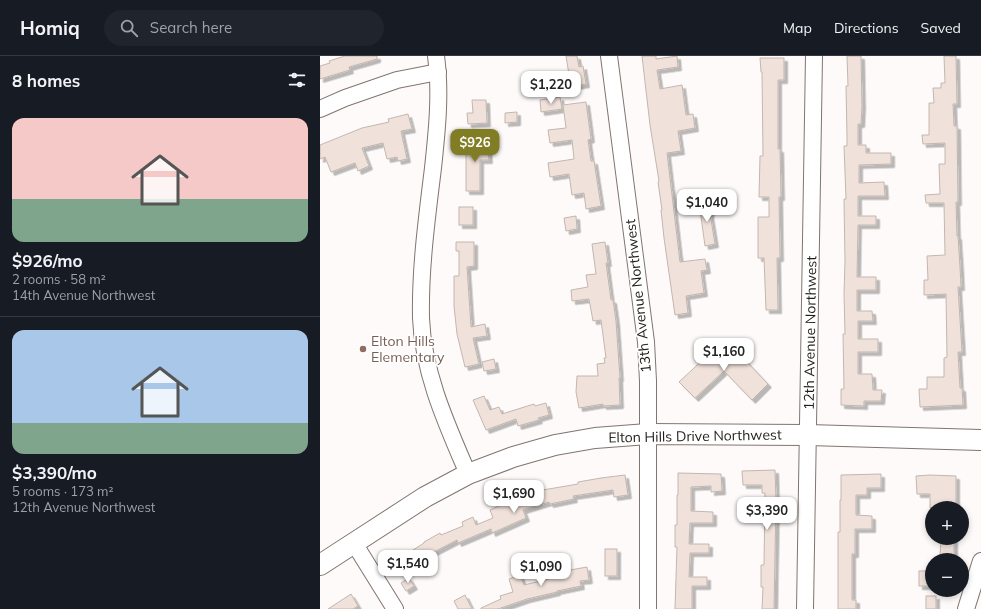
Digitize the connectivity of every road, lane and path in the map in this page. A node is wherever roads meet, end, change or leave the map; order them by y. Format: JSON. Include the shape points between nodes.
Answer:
{"nodes":[{"id":1,"x":609,"y":56,"type":"edge"},
{"id":2,"x":814,"y":56,"type":"edge"},
{"id":3,"x":437,"y":64,"type":"edge"},
{"id":4,"x":320,"y":109,"type":"edge"},
{"id":5,"x":648,"y":434,"type":"junction"},
{"id":6,"x":808,"y":435,"type":"junction"},
{"id":7,"x":981,"y":440,"type":"edge"},
{"id":8,"x":468,"y":474,"type":"junction"},
{"id":9,"x":354,"y":543,"type":"junction"},
{"id":10,"x":981,"y":561,"type":"edge"},
{"id":11,"x":320,"y":564,"type":"edge"},
{"id":12,"x":395,"y":609,"type":"edge"},
{"id":13,"x":648,"y":609,"type":"edge"},
{"id":14,"x":805,"y":609,"type":"edge"},
{"id":15,"x":966,"y":609,"type":"edge"}],
"edges":[{"from":1,"to":5,"type":"street","name":"13th Avenue Northwest","via":[[646,342]]},
{"from":2,"to":6,"type":"street","name":"12th Avenue Northwest"},
{"from":3,"to":4,"type":"street"},
{"from":3,"to":8,"type":"street","via":[[438,108],[424,245],[421,319],[432,381],[448,430]]},
{"from":5,"to":6,"type":"main road","name":"Elton Hills Drive Northwest"},
{"from":5,"to":8,"type":"main road","name":"Elton Hills Drive Northwest","via":[[595,438],[555,445]]},
{"from":5,"to":13,"type":"street","name":"13th Avenue Northwest"},
{"from":6,"to":7,"type":"main road","name":"Elton Hills Drive Northwest"},
{"from":6,"to":14,"type":"street","name":"12th Avenue Northwest"},
{"from":8,"to":9,"type":"main road","name":"Elton Hills Drive Northwest","via":[[425,497]]},
{"from":9,"to":11,"type":"main road","name":"Elton Hills Drive Northwest"},
{"from":9,"to":12,"type":"street"},
{"from":10,"to":15,"type":"street"}]}
